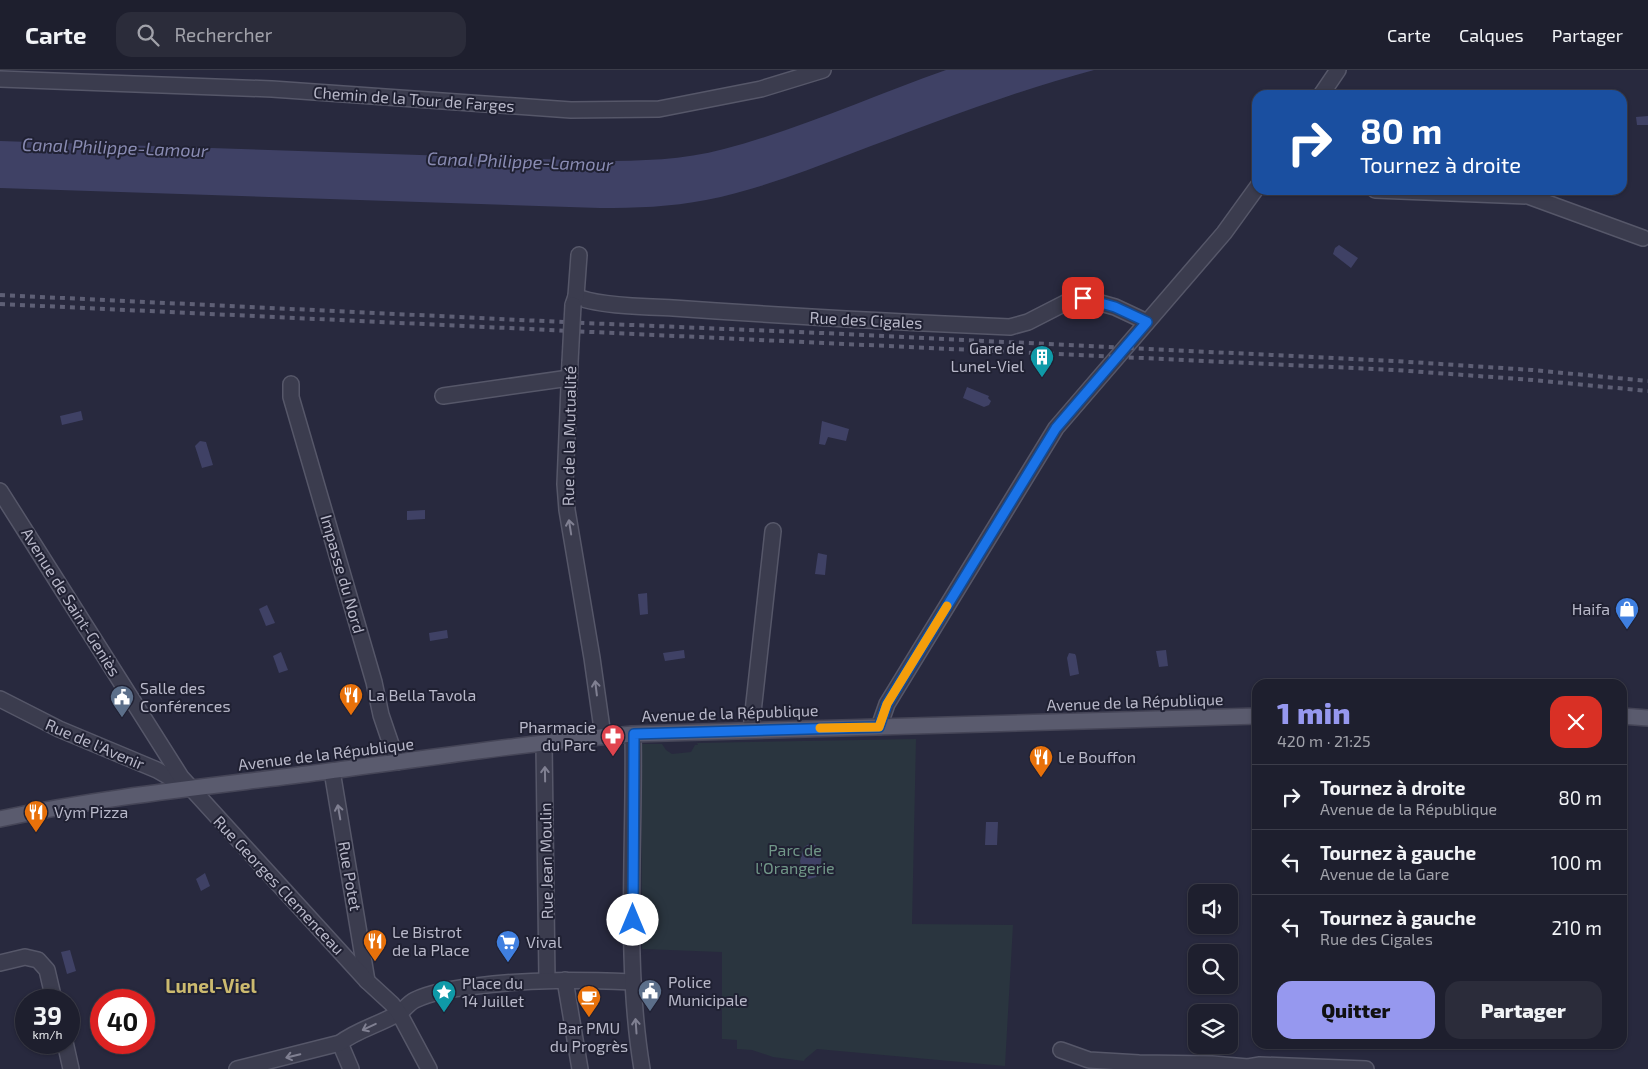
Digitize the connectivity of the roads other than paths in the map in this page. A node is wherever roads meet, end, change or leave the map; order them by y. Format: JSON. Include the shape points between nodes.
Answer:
{"nodes":[{"id":1,"x":823,"y":70,"type":"edge"},
{"id":2,"x":1338,"y":70,"type":"edge"},
{"id":3,"x":0,"y":79,"type":"edge"},
{"id":4,"x":1324,"y":90,"type":"edge"},
{"id":5,"x":1252,"y":194,"type":"edge"},
{"id":6,"x":1502,"y":195,"type":"edge"},
{"id":7,"x":1643,"y":238,"type":"dead end"},
{"id":8,"x":579,"y":255,"type":"dead end"},
{"id":9,"x":575,"y":301,"type":"junction"},
{"id":10,"x":1147,"y":322,"type":"junction"},
{"id":11,"x":569,"y":378,"type":"junction"},
{"id":12,"x":291,"y":384,"type":"dead end"},
{"id":13,"x":443,"y":396,"type":"dead end"},
{"id":14,"x":0,"y":491,"type":"edge"},
{"id":15,"x":773,"y":531,"type":"dead end"},
{"id":16,"x":0,"y":699,"type":"edge"},
{"id":17,"x":1252,"y":716,"type":"edge"},
{"id":18,"x":1627,"y":716,"type":"edge"},
{"id":19,"x":1648,"y":718,"type":"edge"},
{"id":20,"x":879,"y":727,"type":"junction"},
{"id":21,"x":751,"y":730,"type":"junction"},
{"id":22,"x":634,"y":734,"type":"junction"},
{"id":23,"x":603,"y":736,"type":"junction"},
{"id":24,"x":544,"y":743,"type":"junction"},
{"id":25,"x":397,"y":762,"type":"junction"},
{"id":26,"x":332,"y":771,"type":"junction"},
{"id":27,"x":190,"y":789,"type":"junction"},
{"id":28,"x":0,"y":819,"type":"edge"},
{"id":29,"x":0,"y":963,"type":"edge"},
{"id":30,"x":366,"y":980,"type":"junction"},
{"id":31,"x":547,"y":980,"type":"junction"},
{"id":32,"x":564,"y":980,"type":"junction"},
{"id":33,"x":633,"y":982,"type":"junction"},
{"id":34,"x":51,"y":989,"type":"edge"},
{"id":35,"x":399,"y":1013,"type":"junction"},
{"id":36,"x":340,"y":1043,"type":"junction"},
{"id":37,"x":1062,"y":1050,"type":"dead end"},
{"id":38,"x":68,"y":1054,"type":"edge"},
{"id":39,"x":425,"y":1063,"type":"edge"},
{"id":40,"x":1247,"y":1068,"type":"edge"},
{"id":41,"x":72,"y":1069,"type":"edge"},
{"id":42,"x":238,"y":1069,"type":"edge"},
{"id":43,"x":351,"y":1069,"type":"edge"},
{"id":44,"x":580,"y":1069,"type":"edge"},
{"id":45,"x":642,"y":1069,"type":"edge"},
{"id":46,"x":1366,"y":1069,"type":"edge"}],
"edges":[{"from":1,"to":3,"type":"street","name":"Chemin de la Tour de Farges","via":[[761,89],[659,109],[571,110],[272,89]]},
{"from":2,"to":4,"type":"street"},
{"from":5,"to":10,"type":"street","via":[[1224,233]]},
{"from":6,"to":7,"type":"street","via":[[1528,196]]},
{"from":8,"to":9,"type":"street","name":"Rue de la Mutualité"},
{"from":9,"to":10,"type":"street","name":"Rue des Cigales","via":[[1010,327],[1028,322],[1071,300],[1083,298],[1115,307]]},
{"from":9,"to":11,"type":"street","name":"Rue de la Mutualité","bridge":true},
{"from":10,"to":20,"type":"street","via":[[1056,428],[887,704]]},
{"from":11,"to":13,"type":"street"},
{"from":23,"to":11,"type":"street","name":"Rue de la Mutualité","one_way":true,"via":[[567,510]]},
{"from":12,"to":25,"type":"street","name":"Impasse du Nord","via":[[291,396]]},
{"from":14,"to":27,"type":"street","name":"Avenue de Saint-Geniès"},
{"from":15,"to":21,"type":"street"},
{"from":16,"to":27,"type":"street","name":"Rue de l'Avenir","via":[[60,729],[157,770]]},
{"from":17,"to":20,"type":"main road","name":"Avenue de la République"},
{"from":18,"to":19,"type":"main road"},
{"from":20,"to":21,"type":"main road","name":"Avenue de la République"},
{"from":21,"to":22,"type":"main road","name":"Avenue de la République"},
{"from":22,"to":23,"type":"main road","name":"Avenue de la République"},
{"from":22,"to":33,"type":"street"},
{"from":23,"to":24,"type":"main road","name":"Avenue de la République"},
{"from":24,"to":25,"type":"main road","name":"Avenue de la République"},
{"from":31,"to":24,"type":"street","name":"Rue Jean Moulin","one_way":true},
{"from":25,"to":26,"type":"main road","name":"Avenue de la République"},
{"from":26,"to":27,"type":"main road","name":"Avenue de la République"},
{"from":30,"to":26,"type":"street","name":"Rue Potet","one_way":true},
{"from":27,"to":28,"type":"main road","name":"Avenue de la République","via":[[113,798]]},
{"from":27,"to":30,"type":"street","name":"Rue Georges Clemenceau"},
{"from":29,"to":34,"type":"street","via":[[25,957],[38,960],[47,970]]},
{"from":30,"to":35,"type":"street"},
{"from":31,"to":32,"type":"street"},
{"from":31,"to":35,"type":"street","via":[[437,992],[415,1000]]},
{"from":32,"to":33,"type":"street"},
{"from":32,"to":44,"type":"street"},
{"from":45,"to":33,"type":"street","one_way":true},
{"from":35,"to":36,"type":"street","one_way":true},
{"from":35,"to":39,"type":"street"},
{"from":36,"to":42,"type":"street","one_way":true},
{"from":36,"to":43,"type":"street"},
{"from":37,"to":40,"type":"street","via":[[1089,1060]]},
{"from":38,"to":41,"type":"street"},
{"from":40,"to":46,"type":"street"}]}
